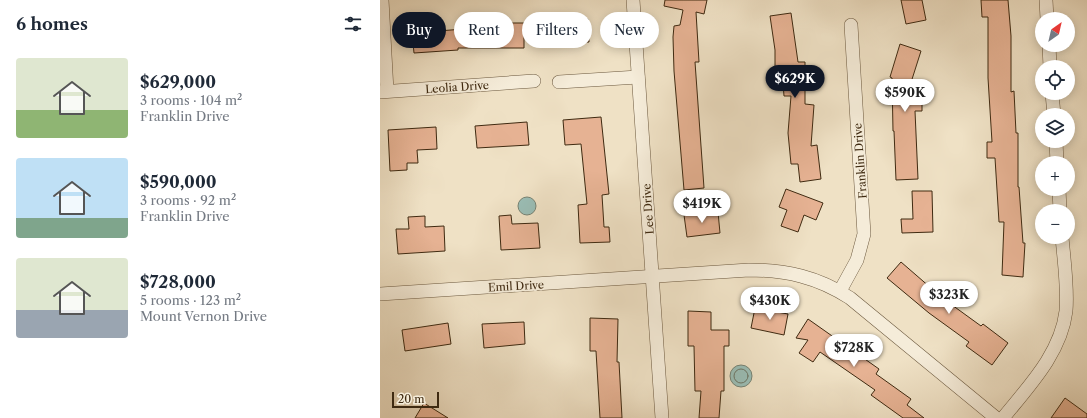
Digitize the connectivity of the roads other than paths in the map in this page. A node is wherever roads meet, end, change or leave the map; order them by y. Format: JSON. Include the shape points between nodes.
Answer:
{"nodes":[{"id":1,"x":382,"y":0,"type":"edge"},
{"id":2,"x":633,"y":0,"type":"edge"},
{"id":3,"x":1046,"y":0,"type":"edge"},
{"id":4,"x":1047,"y":12,"type":"edge"},
{"id":5,"x":851,"y":25,"type":"dead end"},
{"id":6,"x":638,"y":77,"type":"junction"},
{"id":7,"x":534,"y":82,"type":"dead end"},
{"id":8,"x":559,"y":82,"type":"dead end"},
{"id":9,"x":383,"y":92,"type":"edge"},
{"id":10,"x":1062,"y":244,"type":"edge"},
{"id":11,"x":652,"y":277,"type":"junction"},
{"id":12,"x":840,"y":290,"type":"junction"},
{"id":13,"x":380,"y":294,"type":"edge"},
{"id":14,"x":662,"y":418,"type":"edge"},
{"id":15,"x":996,"y":418,"type":"edge"},
{"id":16,"x":1003,"y":418,"type":"edge"}],
"edges":[{"from":1,"to":9,"type":"street"},
{"from":2,"to":6,"type":"street","name":"Lee Drive"},
{"from":3,"to":4,"type":"street"},
{"from":5,"to":12,"type":"street","name":"Franklin Drive","via":[[864,234],[857,260]]},
{"from":6,"to":8,"type":"street"},
{"from":6,"to":11,"type":"street","name":"Lee Drive"},
{"from":7,"to":9,"type":"street","name":"Leolia Drive"},
{"from":10,"to":16,"type":"street","via":[[1066,295],[1064,323],[1059,339],[1046,362]]},
{"from":11,"to":12,"type":"street","name":"Emil Drive","via":[[769,270],[809,277]]},
{"from":11,"to":13,"type":"street","name":"Emil Drive"},
{"from":11,"to":14,"type":"street","name":"Lee Drive"},
{"from":12,"to":15,"type":"street","name":"Emil Drive"}]}
